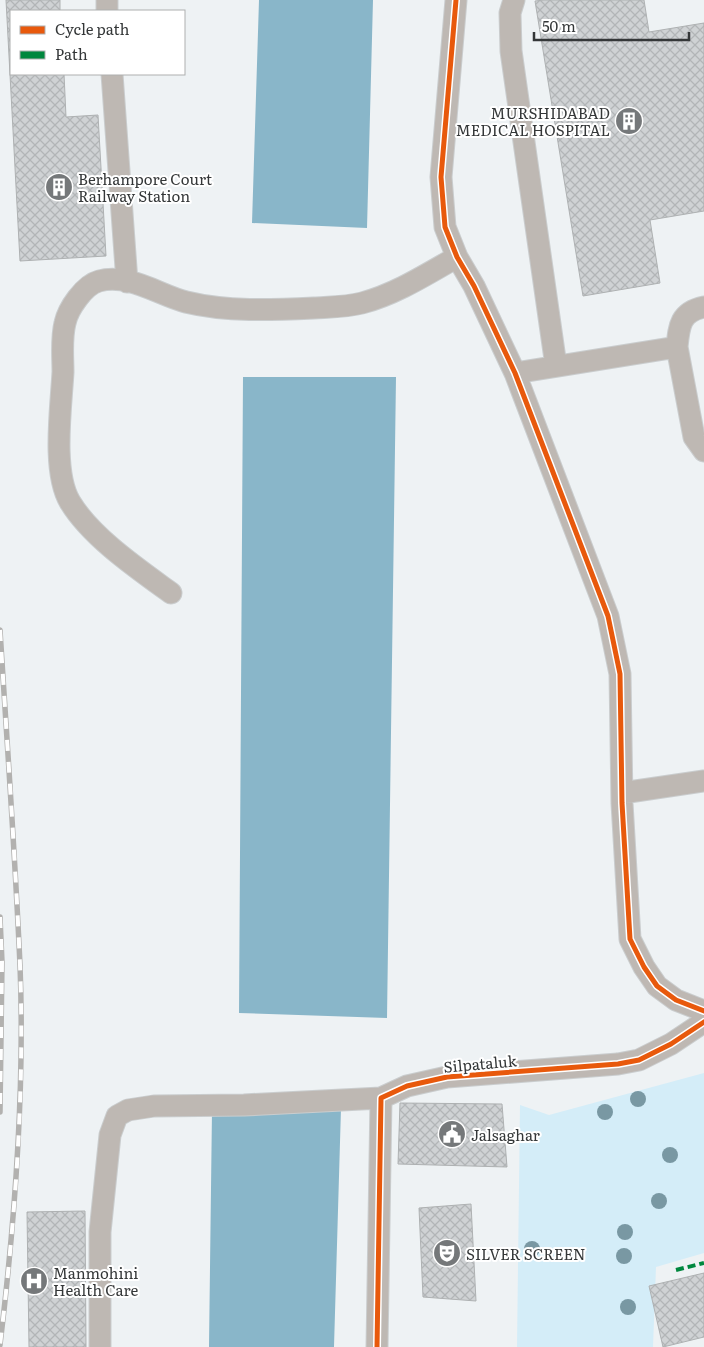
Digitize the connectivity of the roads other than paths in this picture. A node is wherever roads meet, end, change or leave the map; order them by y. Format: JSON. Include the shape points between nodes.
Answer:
{"nodes":[{"id":1,"x":456,"y":0,"type":"edge"},
{"id":2,"x":514,"y":0,"type":"edge"},
{"id":3,"x":112,"y":75,"type":"edge"},
{"id":4,"x":458,"y":258,"type":"junction"},
{"id":5,"x":127,"y":282,"type":"junction"},
{"id":6,"x":704,"y":307,"type":"edge"},
{"id":7,"x":677,"y":348,"type":"junction"},
{"id":8,"x":556,"y":366,"type":"junction"},
{"id":9,"x":515,"y":373,"type":"junction"},
{"id":10,"x":704,"y":451,"type":"edge"},
{"id":11,"x":171,"y":593,"type":"dead end"},
{"id":12,"x":704,"y":781,"type":"edge"},
{"id":13,"x":622,"y":793,"type":"junction"},
{"id":14,"x":704,"y":1011,"type":"edge"},
{"id":15,"x":704,"y":1022,"type":"edge"},
{"id":16,"x":381,"y":1098,"type":"junction"},
{"id":17,"x":100,"y":1347,"type":"edge"},
{"id":18,"x":378,"y":1347,"type":"edge"}],
"edges":[{"from":1,"to":4,"type":"street","via":[[441,177],[445,228]]},
{"from":2,"to":8,"type":"street","via":[[510,13],[510,51]]},
{"from":3,"to":5,"type":"street"},
{"from":4,"to":5,"type":"street","via":[[390,293],[361,303],[330,307],[280,310],[210,307]]},
{"from":4,"to":9,"type":"street"},
{"from":5,"to":11,"type":"street","via":[[105,280],[87,288],[73,304],[64,324],[60,456],[63,488],[80,517],[100,537]]},
{"from":6,"to":7,"type":"street","via":[[686,315],[681,321]]},
{"from":7,"to":8,"type":"street"},
{"from":7,"to":10,"type":"street","via":[[694,437]]},
{"from":8,"to":9,"type":"street"},
{"from":9,"to":13,"type":"street","via":[[608,616],[620,674]]},
{"from":12,"to":13,"type":"street"},
{"from":13,"to":14,"type":"street","via":[[630,939],[657,986],[676,1000]]},
{"from":15,"to":16,"type":"street","name":"Silpataluk","via":[[640,1060],[447,1077],[407,1086]]},
{"from":16,"to":17,"type":"street","via":[[154,1106],[128,1110],[117,1116],[110,1134],[100,1232]]},
{"from":16,"to":18,"type":"street"}]}
